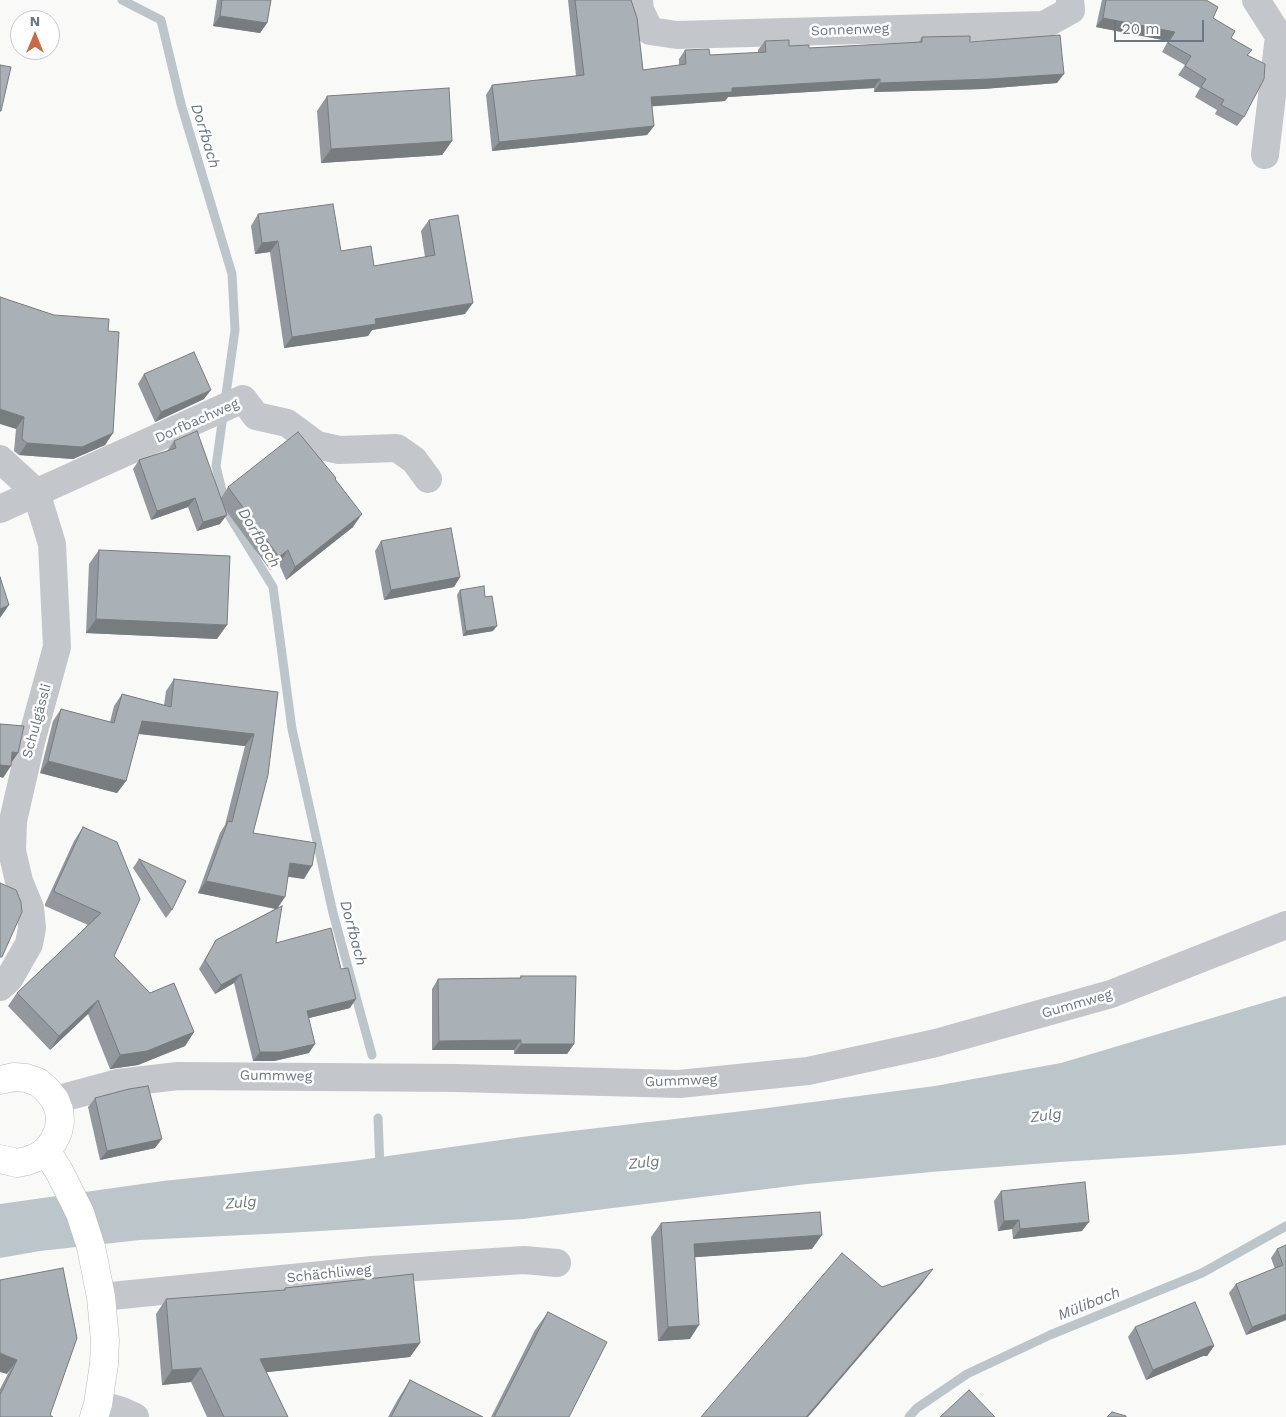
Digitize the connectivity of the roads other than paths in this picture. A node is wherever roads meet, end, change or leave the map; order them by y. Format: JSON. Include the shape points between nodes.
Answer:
{"nodes":[{"id":1,"x":639,"y":0,"type":"edge"},
{"id":2,"x":1070,"y":0,"type":"edge"},
{"id":3,"x":1256,"y":0,"type":"edge"},
{"id":4,"x":1265,"y":155,"type":"dead end"},
{"id":5,"x":0,"y":459,"type":"edge"},
{"id":6,"x":428,"y":479,"type":"dead end"},
{"id":7,"x":36,"y":492,"type":"junction"},
{"id":8,"x":0,"y":509,"type":"edge"},
{"id":9,"x":1286,"y":925,"type":"edge"},
{"id":10,"x":0,"y":987,"type":"edge"},
{"id":11,"x":1,"y":1078,"type":"edge"},
{"id":12,"x":55,"y":1100,"type":"junction"},
{"id":13,"x":46,"y":1151,"type":"junction"},
{"id":14,"x":0,"y":1159,"type":"edge"},
{"id":15,"x":557,"y":1263,"type":"dead end"},
{"id":16,"x":99,"y":1286,"type":"junction"},
{"id":17,"x":96,"y":1411,"type":"edge"},
{"id":18,"x":135,"y":1417,"type":"edge"}],
"edges":[{"from":1,"to":2,"type":"street","name":"Sonnenweg","via":[[640,10],[650,30],[677,36],[1044,24],[1071,10]]},
{"from":3,"to":4,"type":"street","via":[[1279,36]]},
{"from":5,"to":7,"type":"street"},
{"from":6,"to":7,"type":"street","name":"Dorfbachweg","via":[[414,460],[397,448],[339,450],[317,445],[288,423],[256,416],[243,399]]},
{"from":7,"to":8,"type":"street","name":"Dorfbachweg"},
{"from":7,"to":10,"type":"street","name":"Schulgässli","via":[[52,544],[57,647],[13,821],[12,851],[30,908],[32,928],[29,944],[9,979]]},
{"from":9,"to":12,"type":"street","name":"Gummweg","via":[[1111,994],[936,1043],[808,1071],[679,1084],[178,1076],[118,1083]]},
{"from":11,"to":12,"type":"main road","via":[[26,1078],[38,1082]]},
{"from":12,"to":13,"type":"main road","via":[[60,1121],[56,1137]]},
{"from":13,"to":14,"type":"main road","via":[[17,1163]]},
{"from":13,"to":16,"type":"main road","via":[[69,1189],[86,1230]]},
{"from":15,"to":16,"type":"street","name":"Schächliweg","via":[[524,1260]]},
{"from":16,"to":17,"type":"main road","via":[[104,1364]]},
{"from":17,"to":18,"type":"street","via":[[122,1411]]}]}
